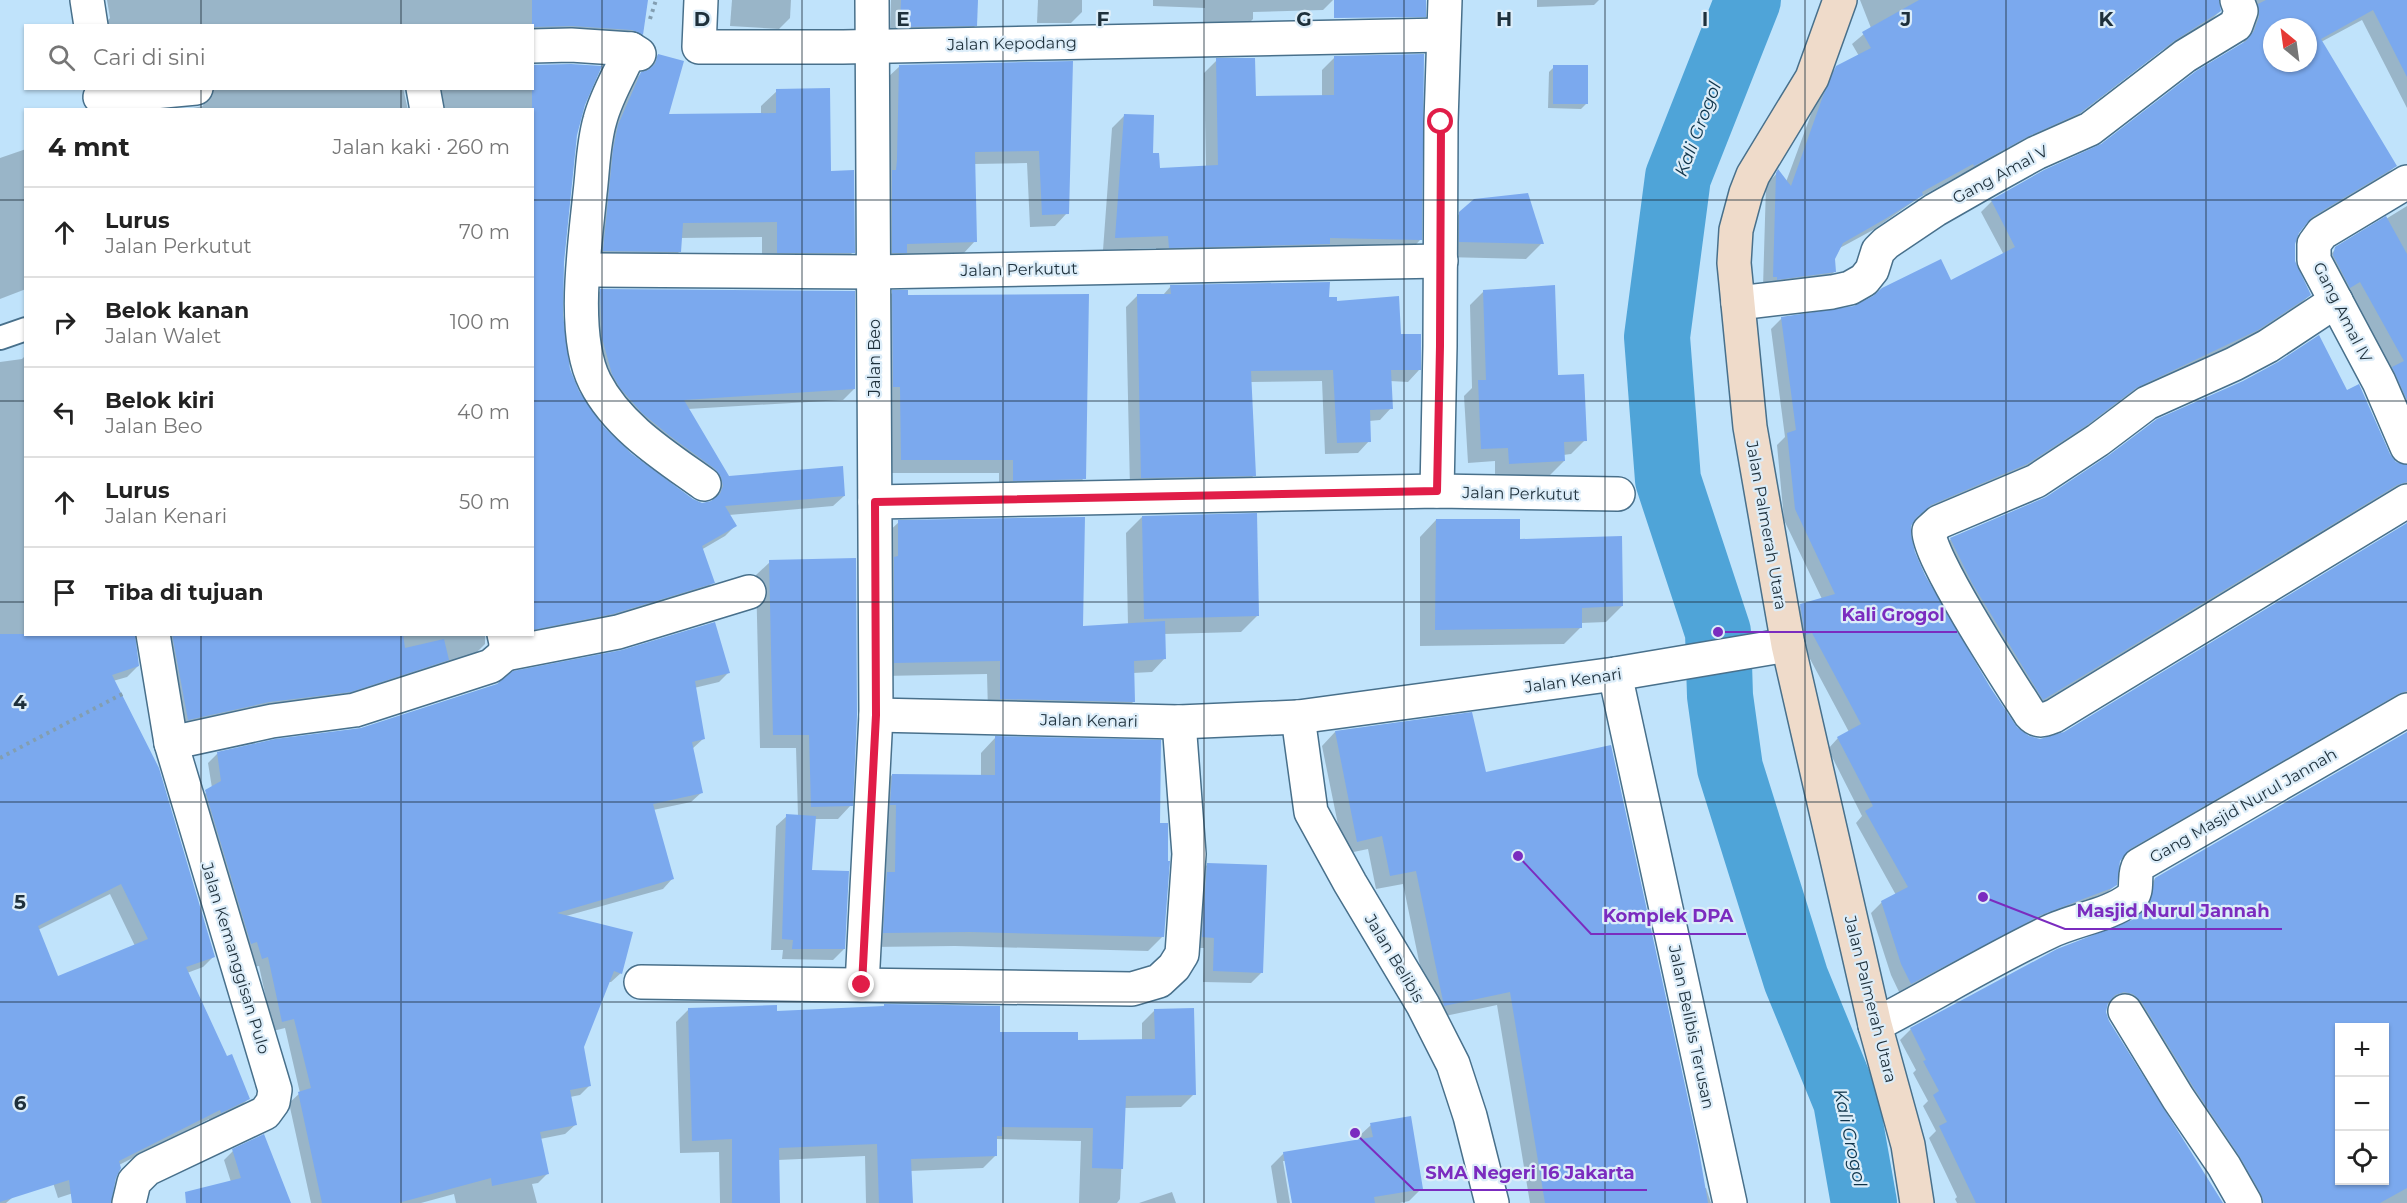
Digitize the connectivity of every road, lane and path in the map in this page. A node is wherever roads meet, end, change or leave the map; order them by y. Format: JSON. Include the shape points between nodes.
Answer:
{"nodes":[{"id":1,"x":87,"y":0,"type":"edge"},
{"id":2,"x":701,"y":0,"type":"edge"},
{"id":3,"x":872,"y":0,"type":"edge"},
{"id":4,"x":1445,"y":0,"type":"edge"},
{"id":5,"x":1840,"y":0,"type":"edge"},
{"id":6,"x":2237,"y":0,"type":"edge"},
{"id":7,"x":91,"y":24,"type":"edge"},
{"id":8,"x":1443,"y":35,"type":"junction"},
{"id":9,"x":534,"y":46,"type":"edge"},
{"id":10,"x":872,"y":46,"type":"junction"},
{"id":11,"x":177,"y":90,"type":"edge"},
{"id":12,"x":423,"y":90,"type":"edge"},
{"id":13,"x":100,"y":98,"type":"edge"},
{"id":14,"x":427,"y":108,"type":"edge"},
{"id":15,"x":2407,"y":182,"type":"edge"},
{"id":16,"x":1441,"y":261,"type":"junction"},
{"id":17,"x":596,"y":270,"type":"dead end"},
{"id":18,"x":874,"y":272,"type":"junction"},
{"id":19,"x":2336,"y":301,"type":"junction"},
{"id":20,"x":1738,"y":303,"type":"junction"},
{"id":21,"x":24,"y":330,"type":"edge"},
{"id":22,"x":0,"y":338,"type":"edge"},
{"id":23,"x":2400,"y":412,"type":"edge"},
{"id":24,"x":2407,"y":447,"type":"edge"},
{"id":25,"x":705,"y":484,"type":"dead end"},
{"id":26,"x":1437,"y":491,"type":"junction"},
{"id":27,"x":1618,"y":494,"type":"dead end"},
{"id":28,"x":2407,"y":501,"type":"edge"},
{"id":29,"x":875,"y":502,"type":"junction"},
{"id":30,"x":749,"y":592,"type":"dead end"},
{"id":31,"x":153,"y":636,"type":"edge"},
{"id":32,"x":504,"y":644,"type":"edge"},
{"id":33,"x":1788,"y":645,"type":"junction"},
{"id":34,"x":159,"y":675,"type":"junction"},
{"id":35,"x":1615,"y":675,"type":"junction"},
{"id":36,"x":2407,"y":710,"type":"edge"},
{"id":37,"x":876,"y":715,"type":"junction"},
{"id":38,"x":1298,"y":717,"type":"junction"},
{"id":39,"x":1179,"y":722,"type":"junction"},
{"id":40,"x":171,"y":743,"type":"junction"},
{"id":41,"x":0,"y":758,"type":"edge"},
{"id":42,"x":641,"y":982,"type":"dead end"},
{"id":43,"x":862,"y":985,"type":"junction"},
{"id":44,"x":2125,"y":1011,"type":"dead end"},
{"id":45,"x":1875,"y":1025,"type":"junction"},
{"id":46,"x":129,"y":1203,"type":"edge"},
{"id":47,"x":1492,"y":1203,"type":"edge"},
{"id":48,"x":1730,"y":1203,"type":"edge"},
{"id":49,"x":1917,"y":1203,"type":"edge"},
{"id":50,"x":2245,"y":1203,"type":"edge"}],
"edges":[{"from":1,"to":7,"type":"street"},
{"from":2,"to":10,"type":"street","name":"Jalan Kepodang","via":[[699,47]]},
{"from":3,"to":10,"type":"street","name":"Jalan Beo"},
{"from":4,"to":8,"type":"street"},
{"from":5,"to":20,"type":"street","name":"Jalan Palmerah Utara","via":[[1812,78],[1746,193],[1736,230]]},
{"from":6,"to":20,"type":"street","name":"Gang Amal V","via":[[2241,11],[2236,25],[2185,56],[2090,129],[1990,178],[1886,243],[1864,280],[1832,292]]},
{"from":8,"to":10,"type":"street","name":"Jalan Kepodang"},
{"from":8,"to":16,"type":"street"},
{"from":9,"to":25,"type":"street","via":[[571,45],[635,52],[600,119],[595,143],[583,262],[583,339],[595,381],[610,404],[650,445]]},
{"from":10,"to":18,"type":"street","name":"Jalan Beo"},
{"from":11,"to":13,"type":"street"},
{"from":12,"to":14,"type":"street"},
{"from":15,"to":19,"type":"street","name":"Gang Amal IV","via":[[2322,233],[2314,244],[2314,260]]},
{"from":16,"to":18,"type":"street","name":"Jalan Perkutut"},
{"from":16,"to":26,"type":"street"},
{"from":17,"to":18,"type":"street","name":"Jalan Perkutut"},
{"from":18,"to":29,"type":"street","name":"Jalan Beo"},
{"from":19,"to":23,"type":"street","name":"Gang Amal IV","via":[[2379,382]]},
{"from":19,"to":28,"type":"street","via":[[2268,346],[2146,403],[2036,482],[1939,522],[1929,531],[1930,541],[2001,671],[2030,714],[2040,720],[2054,716]]},
{"from":20,"to":33,"type":"street","name":"Jalan Palmerah Utara","via":[[1750,427]]},
{"from":21,"to":22,"type":"lane"},
{"from":23,"to":24,"type":"street"},
{"from":26,"to":27,"type":"street","name":"Jalan Perkutut"},
{"from":26,"to":29,"type":"street","name":"Jalan Perkutut"},
{"from":29,"to":37,"type":"street","name":"Jalan Beo"},
{"from":30,"to":32,"type":"street","via":[[618,632]]},
{"from":31,"to":34,"type":"street","name":"Jalan Kemanggisan Pulo"},
{"from":32,"to":40,"type":"street","via":[[491,666],[355,710],[272,721]]},
{"from":33,"to":35,"type":"street","name":"Jalan Kenari"},
{"from":33,"to":45,"type":"street","name":"Jalan Palmerah Utara"},
{"from":34,"to":40,"type":"street","name":"Jalan Kemanggisan Pulo"},
{"from":34,"to":41,"type":"path"},
{"from":35,"to":38,"type":"street","name":"Jalan Kenari"},
{"from":35,"to":48,"type":"street","name":"Jalan Belibis Terusan"},
{"from":36,"to":45,"type":"street","name":"Gang Masjid Nurul Jannah","via":[[2139,865],[2131,898],[2051,931]]},
{"from":37,"to":39,"type":"street","name":"Jalan Kenari"},
{"from":37,"to":43,"type":"street"},
{"from":38,"to":39,"type":"street","name":"Jalan Kenari"},
{"from":38,"to":47,"type":"street","name":"Jalan Belibis","via":[[1311,812],[1453,1064]]},
{"from":39,"to":43,"type":"street","via":[[1189,854],[1185,932],[1182,954],[1159,981],[1132,988]]},
{"from":40,"to":46,"type":"street","name":"Jalan Kemanggisan Pulo","via":[[275,1090],[265,1113],[147,1169],[134,1182]]},
{"from":42,"to":43,"type":"street"},
{"from":44,"to":50,"type":"street"},
{"from":45,"to":49,"type":"street","name":"Jalan Palmerah Utara","via":[[1908,1145]]}]}
